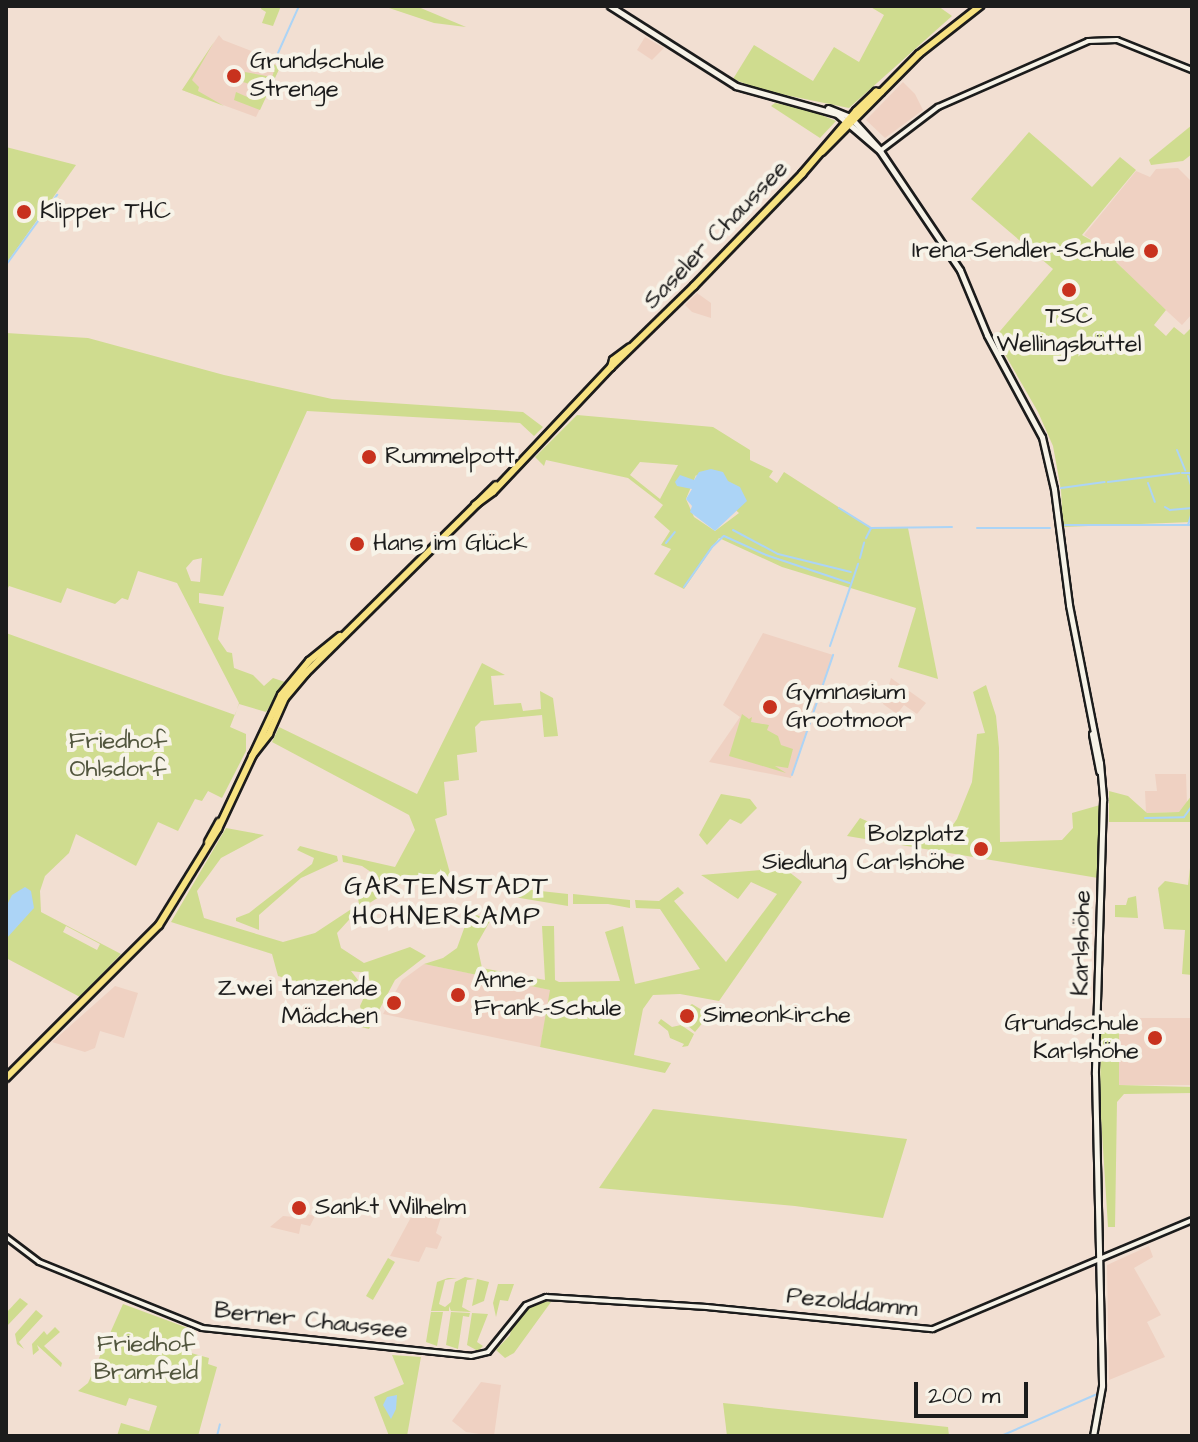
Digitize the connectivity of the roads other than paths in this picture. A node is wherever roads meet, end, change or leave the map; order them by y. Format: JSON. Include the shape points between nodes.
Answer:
{"nodes":[{"id":1,"x":610,"y":6,"type":"edge"},
{"id":2,"x":980,"y":6,"type":"edge"},
{"id":3,"x":1192,"y":70,"type":"edge"},
{"id":4,"x":851,"y":121,"type":"junction"},
{"id":5,"x":880,"y":151,"type":"junction"},
{"id":6,"x":6,"y":1078,"type":"edge"},
{"id":7,"x":1192,"y":1220,"type":"edge"},
{"id":8,"x":6,"y":1237,"type":"edge"},
{"id":9,"x":1101,"y":1259,"type":"junction"},
{"id":10,"x":535,"y":1299,"type":"joint"},
{"id":11,"x":1093,"y":1436,"type":"edge"}],
"edges":[{"from":1,"to":4,"type":"main road","name":"Karlshöhe","via":[[729,83]]},
{"from":2,"to":4,"type":"main road","name":"Saseler Chaussee","via":[[876,92]]},
{"from":3,"to":5,"type":"street","via":[[1117,40],[1088,41],[938,107]]},
{"from":4,"to":5,"type":"main road","name":"Karlshöhe"},
{"from":4,"to":6,"type":"main road","name":"Saseler Chaussee","via":[[563,418],[310,664],[153,933]]},
{"from":5,"to":9,"type":"main road","name":"Karlshöhe","via":[[960,270],[984,329],[1037,424],[1052,474],[1103,815],[1095,1074]]},
{"from":7,"to":9,"type":"street","name":"Pezolddamm"},
{"from":8,"to":10,"type":"street","name":"Berner Chaussee","via":[[52,1269],[202,1328],[466,1356],[488,1352]]},
{"from":9,"to":10,"type":"street","name":"Pezolddamm","via":[[933,1329],[707,1307]]},
{"from":9,"to":11,"type":"main road","name":"Karlshöhe","via":[[1102,1386]]}]}
